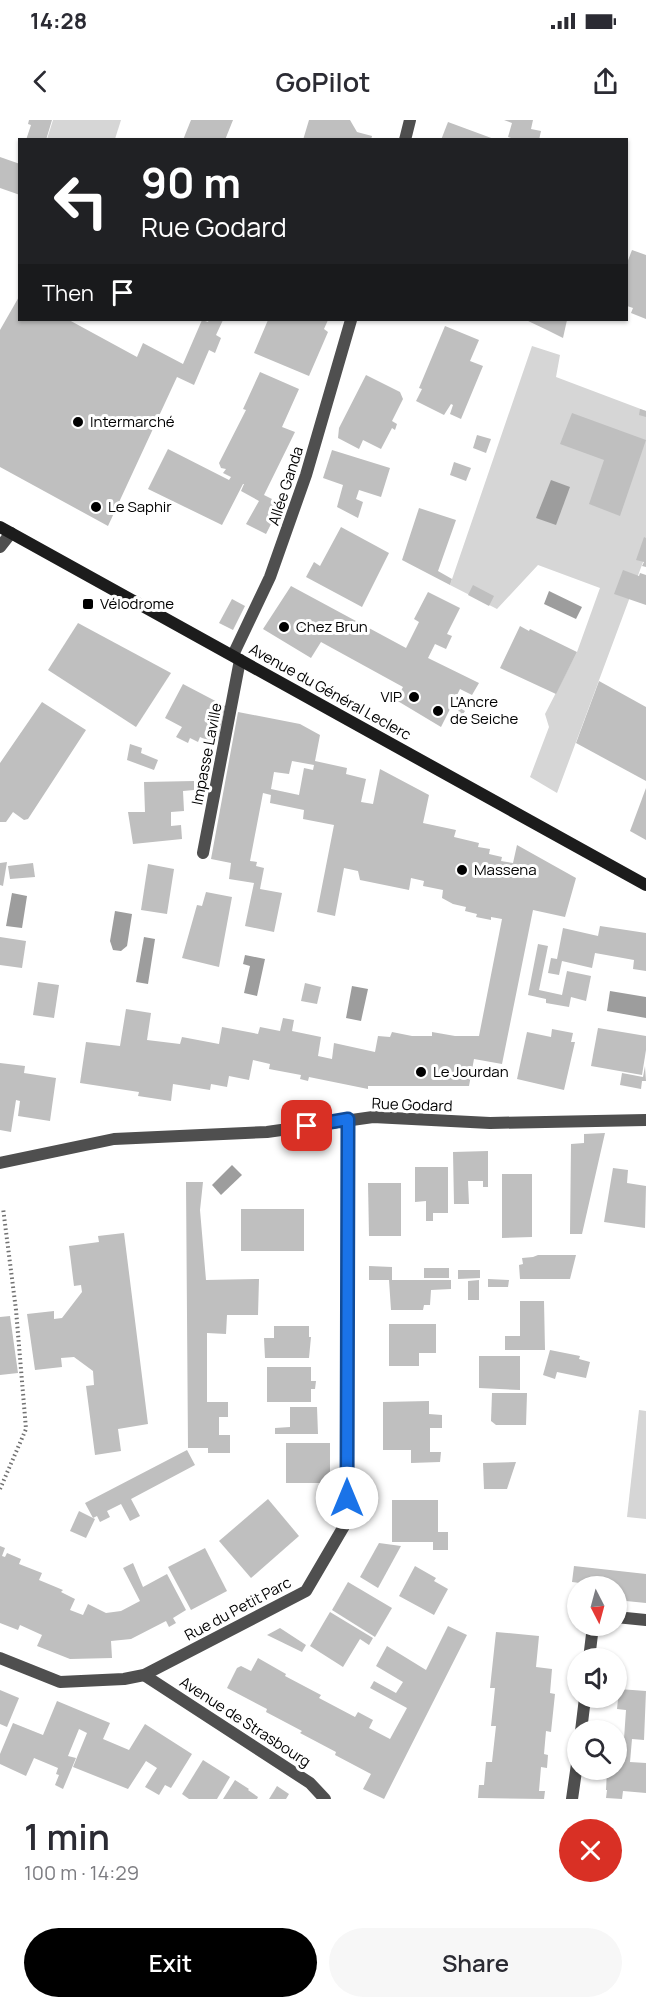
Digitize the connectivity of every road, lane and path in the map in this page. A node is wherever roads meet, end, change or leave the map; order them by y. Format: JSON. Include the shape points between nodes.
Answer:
{"nodes":[{"id":1,"x":410,"y":120,"type":"edge"},
{"id":2,"x":406,"y":138,"type":"edge"},
{"id":3,"x":351,"y":321,"type":"edge"},
{"id":4,"x":6,"y":530,"type":"edge"},
{"id":5,"x":0,"y":548,"type":"edge"},
{"id":6,"x":236,"y":657,"type":"junction"},
{"id":7,"x":203,"y":853,"type":"dead end"},
{"id":8,"x":646,"y":885,"type":"edge"},
{"id":9,"x":348,"y":1119,"type":"junction"},
{"id":10,"x":646,"y":1119,"type":"edge"},
{"id":11,"x":0,"y":1163,"type":"edge"},
{"id":12,"x":3,"y":1208,"type":"dead end"},
{"id":13,"x":0,"y":1489,"type":"edge"},
{"id":14,"x":627,"y":1618,"type":"edge"},
{"id":15,"x":646,"y":1620,"type":"edge"},
{"id":16,"x":0,"y":1658,"type":"edge"},
{"id":17,"x":144,"y":1675,"type":"junction"},
{"id":18,"x":575,"y":1780,"type":"edge"},
{"id":19,"x":325,"y":1799,"type":"edge"},
{"id":20,"x":572,"y":1799,"type":"edge"}],
"edges":[{"from":1,"to":2,"type":"street"},
{"from":3,"to":6,"type":"street","name":"Allée Ganda","via":[[306,475],[270,577]]},
{"from":4,"to":5,"type":"street"},
{"from":4,"to":6,"type":"main road","name":"Avenue du Général Leclerc"},
{"from":6,"to":7,"type":"street","name":"Impasse Laville"},
{"from":6,"to":8,"type":"main road","name":"Avenue du Général Leclerc"},
{"from":9,"to":10,"type":"street","name":"Rue Godard","via":[[490,1123]]},
{"from":9,"to":11,"type":"street","name":"Rue Godard","via":[[267,1132],[114,1139]]},
{"from":9,"to":17,"type":"street","name":"Rue du Petit Parc","via":[[347,1521],[306,1591]]},
{"from":12,"to":13,"type":"path","via":[[26,1429]]},
{"from":14,"to":15,"type":"street"},
{"from":16,"to":17,"type":"street","name":"Rue du Petit Parc","via":[[60,1682]]},
{"from":17,"to":19,"type":"street","name":"Avenue de Strasbourg","via":[[310,1783]]},
{"from":18,"to":20,"type":"street"}]}
